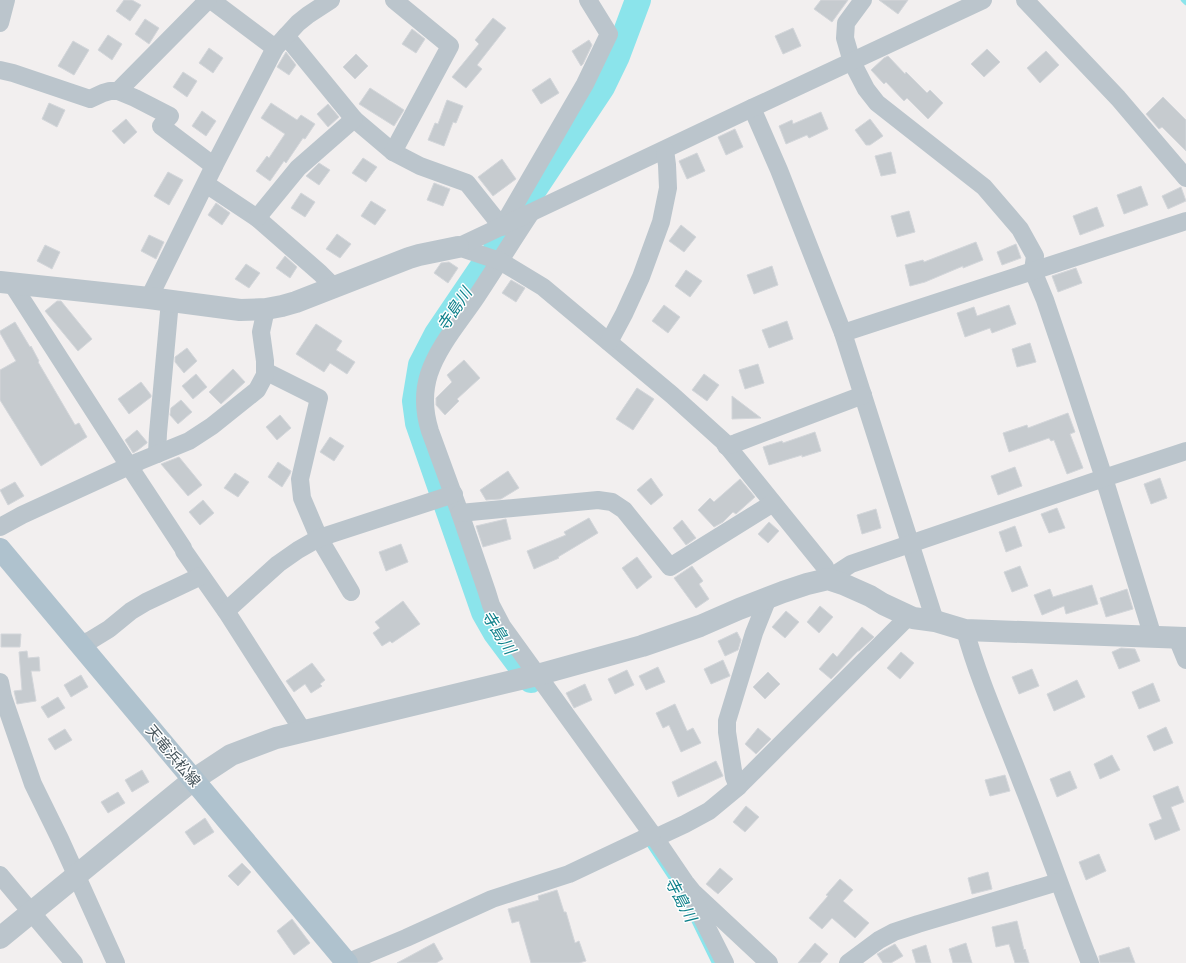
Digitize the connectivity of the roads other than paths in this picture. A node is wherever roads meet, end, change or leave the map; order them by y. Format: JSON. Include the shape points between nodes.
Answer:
{"nodes":[{"id":1,"x":6,"y":0,"type":"edge"},
{"id":2,"x":208,"y":0,"type":"edge"},
{"id":3,"x":211,"y":0,"type":"edge"},
{"id":4,"x":331,"y":0,"type":"edge"},
{"id":5,"x":394,"y":0,"type":"edge"},
{"id":6,"x":588,"y":0,"type":"edge"},
{"id":7,"x":863,"y":0,"type":"edge"},
{"id":8,"x":983,"y":0,"type":"edge"},
{"id":9,"x":1025,"y":0,"type":"edge"},
{"id":10,"x":0,"y":23,"type":"edge"},
{"id":11,"x":280,"y":42,"type":"junction"},
{"id":12,"x":852,"y":62,"type":"junction"},
{"id":13,"x":0,"y":70,"type":"edge"},
{"id":14,"x":118,"y":91,"type":"junction"},
{"id":15,"x":752,"y":108,"type":"junction"},
{"id":16,"x":354,"y":119,"type":"junction"},
{"id":17,"x":665,"y":150,"type":"junction"},
{"id":18,"x":393,"y":152,"type":"junction"},
{"id":19,"x":214,"y":166,"type":"junction"},
{"id":20,"x":1186,"y":178,"type":"edge"},
{"id":21,"x":206,"y":184,"type":"junction"},
{"id":22,"x":530,"y":214,"type":"junction"},
{"id":23,"x":257,"y":218,"type":"junction"},
{"id":24,"x":1186,"y":221,"type":"edge"},
{"id":25,"x":502,"y":227,"type":"junction"},
{"id":26,"x":458,"y":247,"type":"junction"},
{"id":27,"x":500,"y":262,"type":"junction"},
{"id":28,"x":1033,"y":271,"type":"junction"},
{"id":29,"x":6,"y":283,"type":"edge"},
{"id":30,"x":334,"y":287,"type":"junction"},
{"id":31,"x":149,"y":298,"type":"junction"},
{"id":32,"x":170,"y":302,"type":"junction"},
{"id":33,"x":266,"y":309,"type":"junction"},
{"id":34,"x":843,"y":333,"type":"junction"},
{"id":35,"x":609,"y":342,"type":"junction"},
{"id":36,"x":265,"y":372,"type":"junction"},
{"id":37,"x":863,"y":395,"type":"junction"},
{"id":38,"x":726,"y":446,"type":"junction"},
{"id":39,"x":1186,"y":451,"type":"edge"},
{"id":40,"x":158,"y":454,"type":"junction"},
{"id":41,"x":129,"y":466,"type":"junction"},
{"id":42,"x":1104,"y":478,"type":"junction"},
{"id":43,"x":448,"y":496,"type":"junction"},
{"id":44,"x":772,"y":503,"type":"junction"},
{"id":45,"x":460,"y":513,"type":"junction"},
{"id":46,"x":0,"y":527,"type":"edge"},
{"id":47,"x":319,"y":538,"type":"junction"},
{"id":48,"x":910,"y":543,"type":"junction"},
{"id":49,"x":0,"y":549,"type":"edge"},
{"id":50,"x":201,"y":576,"type":"junction"},
{"id":51,"x":828,"y":580,"type":"junction"},
{"id":52,"x":351,"y":592,"type":"dead end"},
{"id":53,"x":768,"y":598,"type":"junction"},
{"id":54,"x":226,"y":611,"type":"junction"},
{"id":55,"x":909,"y":616,"type":"junction"},
{"id":56,"x":935,"y":621,"type":"junction"},
{"id":57,"x":965,"y":630,"type":"junction"},
{"id":58,"x":1153,"y":637,"type":"junction"},
{"id":59,"x":1182,"y":638,"type":"edge"},
{"id":60,"x":80,"y":645,"type":"junction"},
{"id":61,"x":1186,"y":660,"type":"edge"},
{"id":62,"x":532,"y":676,"type":"junction"},
{"id":63,"x":0,"y":682,"type":"edge"},
{"id":64,"x":303,"y":731,"type":"junction"},
{"id":65,"x":192,"y":780,"type":"junction"},
{"id":66,"x":738,"y":787,"type":"junction"},
{"id":67,"x":649,"y":837,"type":"junction"},
{"id":68,"x":0,"y":875,"type":"edge"},
{"id":69,"x":76,"y":876,"type":"junction"},
{"id":70,"x":685,"y":882,"type":"junction"},
{"id":71,"x":1058,"y":882,"type":"junction"},
{"id":72,"x":31,"y":913,"type":"junction"},
{"id":73,"x":0,"y":938,"type":"edge"},
{"id":74,"x":74,"y":963,"type":"edge"},
{"id":75,"x":116,"y":963,"type":"edge"},
{"id":76,"x":346,"y":963,"type":"edge"},
{"id":77,"x":725,"y":963,"type":"edge"},
{"id":78,"x":769,"y":963,"type":"edge"},
{"id":79,"x":848,"y":963,"type":"edge"},
{"id":80,"x":1090,"y":963,"type":"edge"}],
"edges":[{"from":1,"to":10,"type":"street"},
{"from":2,"to":14,"type":"street"},
{"from":3,"to":11,"type":"street"},
{"from":4,"to":11,"type":"street","via":[[298,23]]},
{"from":5,"to":18,"type":"street","via":[[450,46]]},
{"from":6,"to":25,"type":"street","via":[[609,34],[585,84]]},
{"from":7,"to":12,"type":"street","via":[[846,23],[845,38]]},
{"from":8,"to":12,"type":"street"},
{"from":9,"to":20,"type":"street","via":[[1118,98]]},
{"from":11,"to":16,"type":"street"},
{"from":11,"to":19,"type":"street"},
{"from":12,"to":15,"type":"street"},
{"from":12,"to":28,"type":"street","via":[[866,89],[877,103],[984,187],[1020,229],[1035,256]]},
{"from":13,"to":14,"type":"street","via":[[90,99],[103,93]]},
{"from":14,"to":19,"type":"street","via":[[170,116],[161,126]]},
{"from":15,"to":17,"type":"street"},
{"from":15,"to":34,"type":"street"},
{"from":16,"to":18,"type":"street"},
{"from":16,"to":23,"type":"street","via":[[298,168]]},
{"from":17,"to":22,"type":"street"},
{"from":17,"to":35,"type":"street","via":[[668,188],[661,222],[641,277]]},
{"from":18,"to":25,"type":"street","via":[[420,166],[466,182]]},
{"from":19,"to":21,"type":"street"},
{"from":21,"to":23,"type":"street"},
{"from":21,"to":31,"type":"street"},
{"from":22,"to":25,"type":"street"},
{"from":22,"to":27,"type":"street"},
{"from":23,"to":30,"type":"street"},
{"from":24,"to":28,"type":"street"},
{"from":25,"to":26,"type":"street"},
{"from":26,"to":27,"type":"street"},
{"from":26,"to":30,"type":"street","via":[[409,258]]},
{"from":27,"to":35,"type":"street","via":[[542,287]]},
{"from":27,"to":43,"type":"street","via":[[447,340],[429,373],[425,397],[426,419]]},
{"from":28,"to":34,"type":"street"},
{"from":28,"to":42,"type":"street"},
{"from":29,"to":31,"type":"street"},
{"from":29,"to":41,"type":"street"},
{"from":30,"to":33,"type":"street","via":[[296,302]]},
{"from":31,"to":32,"type":"street"},
{"from":32,"to":33,"type":"street","via":[[240,310]]},
{"from":32,"to":40,"type":"street"},
{"from":33,"to":36,"type":"street","via":[[260,332]]},
{"from":34,"to":37,"type":"street"},
{"from":35,"to":38,"type":"street","via":[[672,394]]},
{"from":36,"to":40,"type":"street","via":[[257,390],[212,426]]},
{"from":36,"to":47,"type":"street","via":[[319,398],[300,479],[302,498]]},
{"from":37,"to":38,"type":"street"},
{"from":37,"to":48,"type":"street"},
{"from":38,"to":44,"type":"street"},
{"from":39,"to":42,"type":"street"},
{"from":40,"to":41,"type":"street"},
{"from":41,"to":46,"type":"street"},
{"from":41,"to":50,"type":"street"},
{"from":42,"to":48,"type":"street"},
{"from":42,"to":58,"type":"street"},
{"from":43,"to":45,"type":"street"},
{"from":43,"to":47,"type":"street"},
{"from":44,"to":45,"type":"street","via":[[670,567],[624,510],[612,502],[598,500]]},
{"from":44,"to":51,"type":"street","via":[[825,567]]},
{"from":45,"to":62,"type":"street","via":[[489,600]]},
{"from":47,"to":52,"type":"street"},
{"from":47,"to":54,"type":"street","via":[[278,564]]},
{"from":48,"to":51,"type":"street","via":[[851,564]]},
{"from":48,"to":56,"type":"street"},
{"from":49,"to":60,"type":"main road","name":"天竜浜松線"},
{"from":50,"to":54,"type":"street"},
{"from":50,"to":60,"type":"street","via":[[146,602],[109,629]]},
{"from":51,"to":53,"type":"street","via":[[807,584]]},
{"from":51,"to":55,"type":"street","via":[[850,587]]},
{"from":53,"to":62,"type":"street","via":[[655,642]]},
{"from":53,"to":66,"type":"street","via":[[754,633],[727,721],[734,777]]},
{"from":54,"to":64,"type":"street"},
{"from":55,"to":56,"type":"street"},
{"from":55,"to":66,"type":"street"},
{"from":56,"to":57,"type":"street"},
{"from":57,"to":58,"type":"street"},
{"from":57,"to":71,"type":"street","via":[[972,656]]},
{"from":58,"to":59,"type":"street"},
{"from":59,"to":61,"type":"street"},
{"from":60,"to":65,"type":"main road","name":"天竜浜松線"},
{"from":62,"to":64,"type":"street"},
{"from":62,"to":67,"type":"street","via":[[568,715]]},
{"from":63,"to":69,"type":"street","via":[[33,784]]},
{"from":64,"to":65,"type":"street","via":[[231,755]]},
{"from":65,"to":69,"type":"street"},
{"from":65,"to":76,"type":"main road","name":"天竜浜松線"},
{"from":66,"to":67,"type":"street","via":[[709,811],[685,824]]},
{"from":67,"to":70,"type":"street"},
{"from":67,"to":76,"type":"street","via":[[569,874],[492,899]]},
{"from":68,"to":72,"type":"street"},
{"from":69,"to":72,"type":"street"},
{"from":69,"to":75,"type":"street"},
{"from":70,"to":77,"type":"street"},
{"from":70,"to":78,"type":"street"},
{"from":71,"to":79,"type":"street","via":[[894,932],[875,942]]},
{"from":71,"to":80,"type":"street"},
{"from":72,"to":73,"type":"street"},
{"from":72,"to":74,"type":"street"}]}
